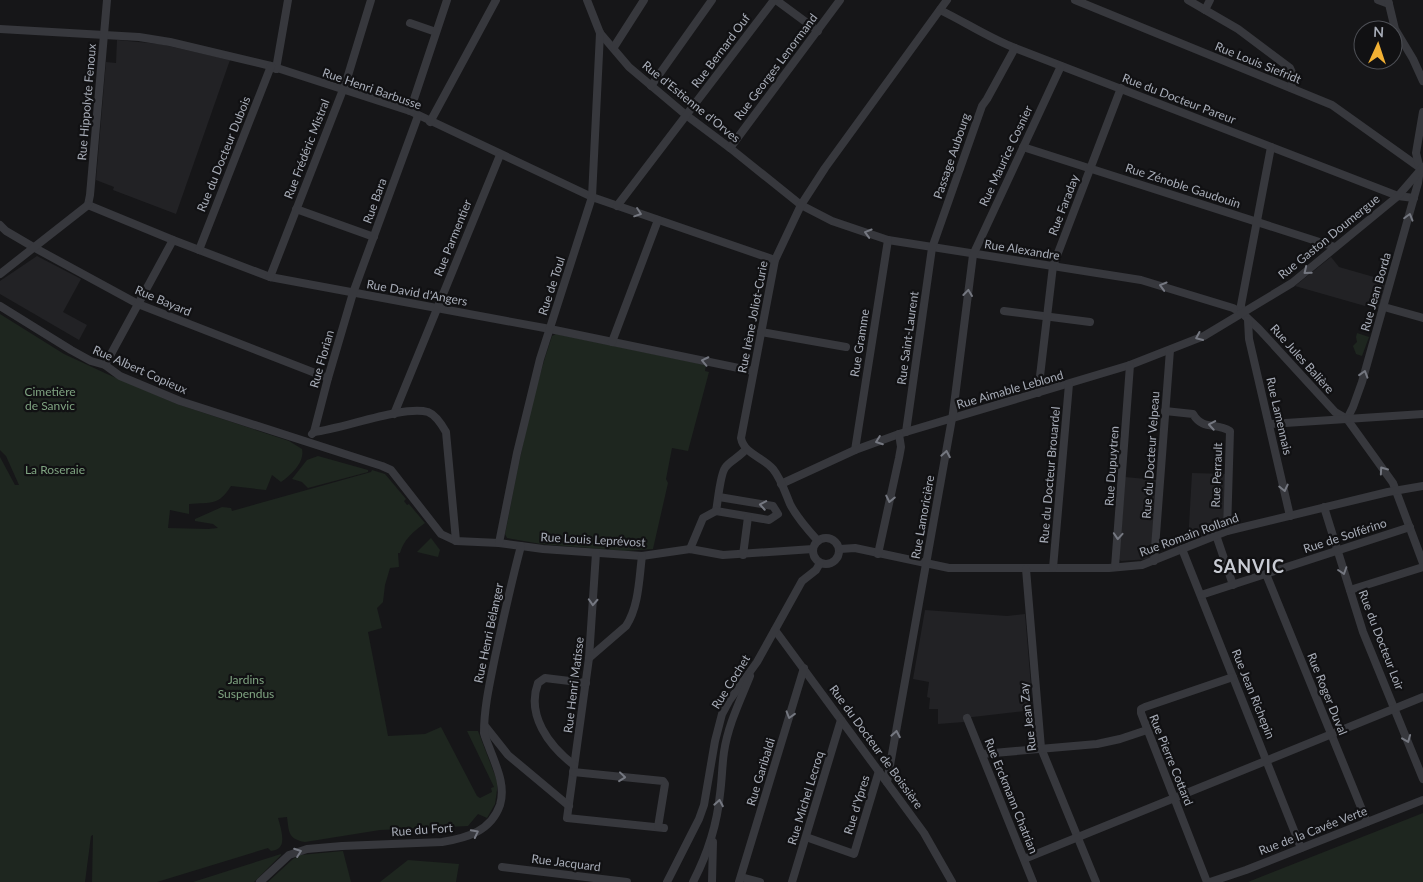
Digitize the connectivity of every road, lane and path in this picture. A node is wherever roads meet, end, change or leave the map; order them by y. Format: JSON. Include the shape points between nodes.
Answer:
{"nodes":[{"id":1,"x":107,"y":0,"type":"edge"},
{"id":2,"x":288,"y":0,"type":"edge"},
{"id":3,"x":371,"y":0,"type":"edge"},
{"id":4,"x":447,"y":0,"type":"edge"},
{"id":5,"x":496,"y":0,"type":"edge"},
{"id":6,"x":587,"y":0,"type":"edge"},
{"id":7,"x":644,"y":0,"type":"edge"},
{"id":8,"x":712,"y":0,"type":"edge"},
{"id":9,"x":775,"y":0,"type":"edge"},
{"id":10,"x":840,"y":0,"type":"edge"},
{"id":11,"x":947,"y":0,"type":"edge"},
{"id":12,"x":1075,"y":0,"type":"edge"},
{"id":13,"x":1188,"y":0,"type":"edge"},
{"id":14,"x":1210,"y":0,"type":"edge"},
{"id":15,"x":1378,"y":0,"type":"edge"},
{"id":16,"x":1388,"y":2,"type":"edge"},
{"id":17,"x":940,"y":10,"type":"junction"},
{"id":18,"x":1206,"y":10,"type":"junction"},
{"id":19,"x":410,"y":23,"type":"dead end"},
{"id":20,"x":0,"y":29,"type":"edge"},
{"id":21,"x":818,"y":31,"type":"junction"},
{"id":22,"x":436,"y":32,"type":"junction"},
{"id":23,"x":600,"y":32,"type":"junction"},
{"id":24,"x":103,"y":35,"type":"junction"},
{"id":25,"x":614,"y":47,"type":"junction"},
{"id":26,"x":1015,"y":48,"type":"junction"},
{"id":27,"x":1061,"y":66,"type":"junction"},
{"id":28,"x":274,"y":68,"type":"junction"},
{"id":29,"x":1423,"y":81,"type":"edge"},
{"id":30,"x":651,"y":86,"type":"junction"},
{"id":31,"x":1121,"y":88,"type":"junction"},
{"id":32,"x":1291,"y":88,"type":"junction"},
{"id":33,"x":342,"y":89,"type":"junction"},
{"id":34,"x":410,"y":111,"type":"junction"},
{"id":35,"x":1423,"y":112,"type":"edge"},
{"id":36,"x":686,"y":115,"type":"junction"},
{"id":37,"x":418,"y":116,"type":"junction"},
{"id":38,"x":430,"y":122,"type":"junction"},
{"id":39,"x":1023,"y":146,"type":"junction"},
{"id":40,"x":1271,"y":146,"type":"junction"},
{"id":41,"x":730,"y":148,"type":"junction"},
{"id":42,"x":500,"y":155,"type":"junction"},
{"id":43,"x":1090,"y":168,"type":"junction"},
{"id":44,"x":1422,"y":168,"type":"edge"},
{"id":45,"x":1398,"y":196,"type":"junction"},
{"id":46,"x":592,"y":197,"type":"junction"},
{"id":47,"x":1414,"y":198,"type":"junction"},
{"id":48,"x":88,"y":205,"type":"junction"},
{"id":49,"x":617,"y":206,"type":"junction"},
{"id":50,"x":801,"y":206,"type":"junction"},
{"id":51,"x":296,"y":209,"type":"junction"},
{"id":52,"x":658,"y":220,"type":"junction"},
{"id":53,"x":1257,"y":222,"type":"junction"},
{"id":54,"x":0,"y":225,"type":"edge"},
{"id":55,"x":374,"y":237,"type":"junction"},
{"id":56,"x":173,"y":240,"type":"junction"},
{"id":57,"x":888,"y":240,"type":"junction"},
{"id":58,"x":1335,"y":247,"type":"junction"},
{"id":59,"x":35,"y":248,"type":"junction"},
{"id":60,"x":932,"y":248,"type":"junction"},
{"id":61,"x":198,"y":250,"type":"junction"},
{"id":62,"x":973,"y":255,"type":"junction"},
{"id":63,"x":775,"y":260,"type":"junction"},
{"id":64,"x":1053,"y":266,"type":"junction"},
{"id":65,"x":0,"y":274,"type":"edge"},
{"id":66,"x":270,"y":277,"type":"junction"},
{"id":67,"x":353,"y":293,"type":"junction"},
{"id":68,"x":138,"y":304,"type":"junction"},
{"id":69,"x":0,"y":306,"type":"edge"},
{"id":70,"x":1384,"y":307,"type":"junction"},
{"id":71,"x":437,"y":308,"type":"junction"},
{"id":72,"x":1004,"y":311,"type":"dead end"},
{"id":73,"x":1242,"y":313,"type":"junction"},
{"id":74,"x":1047,"y":317,"type":"junction"},
{"id":75,"x":1423,"y":318,"type":"edge"},
{"id":76,"x":1248,"y":320,"type":"junction"},
{"id":77,"x":1090,"y":322,"type":"dead end"},
{"id":78,"x":550,"y":329,"type":"junction"},
{"id":79,"x":761,"y":332,"type":"junction"},
{"id":80,"x":612,"y":342,"type":"junction"},
{"id":81,"x":846,"y":347,"type":"dead end"},
{"id":82,"x":1170,"y":350,"type":"junction"},
{"id":83,"x":105,"y":365,"type":"junction"},
{"id":84,"x":1130,"y":365,"type":"junction"},
{"id":85,"x":753,"y":370,"type":"junction"},
{"id":86,"x":328,"y":378,"type":"junction"},
{"id":87,"x":1069,"y":384,"type":"junction"},
{"id":88,"x":1038,"y":393,"type":"junction"},
{"id":89,"x":1165,"y":411,"type":"junction"},
{"id":90,"x":394,"y":414,"type":"junction"},
{"id":91,"x":1423,"y":414,"type":"edge"},
{"id":92,"x":952,"y":418,"type":"junction"},
{"id":93,"x":1346,"y":419,"type":"junction"},
{"id":94,"x":1269,"y":424,"type":"junction"},
{"id":95,"x":314,"y":432,"type":"junction"},
{"id":96,"x":903,"y":433,"type":"junction"},
{"id":97,"x":308,"y":443,"type":"junction"},
{"id":98,"x":746,"y":449,"type":"junction"},
{"id":99,"x":855,"y":450,"type":"junction"},
{"id":100,"x":782,"y":484,"type":"junction"},
{"id":101,"x":1423,"y":486,"type":"edge"},
{"id":102,"x":1396,"y":491,"type":"junction"},
{"id":103,"x":719,"y":497,"type":"junction"},
{"id":104,"x":1324,"y":507,"type":"junction"},
{"id":105,"x":716,"y":511,"type":"junction"},
{"id":106,"x":1290,"y":516,"type":"junction"},
{"id":107,"x":748,"y":517,"type":"junction"},
{"id":108,"x":1410,"y":527,"type":"junction"},
{"id":109,"x":1227,"y":531,"type":"junction"},
{"id":110,"x":1216,"y":535,"type":"junction"},
{"id":111,"x":456,"y":541,"type":"junction"},
{"id":112,"x":818,"y":541,"type":"junction"},
{"id":113,"x":499,"y":543,"type":"junction"},
{"id":114,"x":521,"y":546,"type":"junction"},
{"id":115,"x":690,"y":549,"type":"junction"},
{"id":116,"x":840,"y":549,"type":"junction"},
{"id":117,"x":1182,"y":549,"type":"junction"},
{"id":118,"x":813,"y":550,"type":"junction"},
{"id":119,"x":1337,"y":551,"type":"junction"},
{"id":120,"x":596,"y":553,"type":"junction"},
{"id":121,"x":878,"y":554,"type":"junction"},
{"id":122,"x":743,"y":555,"type":"junction"},
{"id":123,"x":642,"y":556,"type":"junction"},
{"id":124,"x":1154,"y":561,"type":"junction"},
{"id":125,"x":1423,"y":562,"type":"edge"},
{"id":126,"x":820,"y":563,"type":"junction"},
{"id":127,"x":926,"y":563,"type":"junction"},
{"id":128,"x":1423,"y":567,"type":"edge"},
{"id":129,"x":1053,"y":568,"type":"junction"},
{"id":130,"x":1115,"y":568,"type":"junction"},
{"id":131,"x":1026,"y":569,"type":"junction"},
{"id":132,"x":1266,"y":574,"type":"junction"},
{"id":133,"x":1233,"y":585,"type":"junction"},
{"id":134,"x":1350,"y":590,"type":"junction"},
{"id":135,"x":1201,"y":595,"type":"junction"},
{"id":136,"x":776,"y":630,"type":"junction"},
{"id":137,"x":589,"y":658,"type":"junction"},
{"id":138,"x":757,"y":662,"type":"junction"},
{"id":139,"x":804,"y":668,"type":"junction"},
{"id":140,"x":1233,"y":677,"type":"junction"},
{"id":141,"x":586,"y":683,"type":"junction"},
{"id":142,"x":1423,"y":697,"type":"edge"},
{"id":143,"x":1395,"y":708,"type":"junction"},
{"id":144,"x":967,"y":718,"type":"dead end"},
{"id":145,"x":841,"y":720,"type":"junction"},
{"id":146,"x":485,"y":726,"type":"junction"},
{"id":147,"x":1147,"y":730,"type":"junction"},
{"id":148,"x":1331,"y":734,"type":"junction"},
{"id":149,"x":1041,"y":748,"type":"junction"},
{"id":150,"x":982,"y":754,"type":"junction"},
{"id":151,"x":1267,"y":760,"type":"junction"},
{"id":152,"x":574,"y":768,"type":"junction"},
{"id":153,"x":879,"y":771,"type":"junction"},
{"id":154,"x":1423,"y":779,"type":"edge"},
{"id":155,"x":887,"y":782,"type":"junction"},
{"id":156,"x":1174,"y":798,"type":"junction"},
{"id":157,"x":1423,"y":800,"type":"edge"},
{"id":158,"x":569,"y":806,"type":"junction"},
{"id":159,"x":1367,"y":822,"type":"junction"},
{"id":160,"x":713,"y":831,"type":"junction"},
{"id":161,"x":806,"y":837,"type":"junction"},
{"id":162,"x":1077,"y":837,"type":"junction"},
{"id":163,"x":1302,"y":848,"type":"junction"},
{"id":164,"x":1024,"y":859,"type":"junction"},
{"id":165,"x":502,"y":867,"type":"dead end"},
{"id":166,"x":740,"y":879,"type":"edge"},
{"id":167,"x":260,"y":882,"type":"edge"},
{"id":168,"x":627,"y":882,"type":"edge"},
{"id":169,"x":668,"y":882,"type":"edge"},
{"id":170,"x":693,"y":882,"type":"edge"},
{"id":171,"x":712,"y":882,"type":"edge"},
{"id":172,"x":760,"y":882,"type":"edge"},
{"id":173,"x":792,"y":882,"type":"edge"},
{"id":174,"x":952,"y":882,"type":"edge"},
{"id":175,"x":1033,"y":882,"type":"edge"},
{"id":176,"x":1096,"y":882,"type":"edge"},
{"id":177,"x":1209,"y":882,"type":"edge"}],
"edges":[{"from":1,"to":24,"type":"street","name":"Rue Hippolyte Fenoux"},
{"from":2,"to":28,"type":"street","name":"Rue du Docteur Dubois"},
{"from":3,"to":33,"type":"street","name":"Rue Frédéric Mistral"},
{"from":4,"to":22,"type":"street"},
{"from":5,"to":38,"type":"street"},
{"from":6,"to":23,"type":"street","name":"Rue d'Estienne d'Orves"},
{"from":7,"to":25,"type":"street"},
{"from":8,"to":30,"type":"street"},
{"from":9,"to":21,"type":"street"},
{"from":9,"to":36,"type":"street","name":"Rue Bernard Ouf"},
{"from":10,"to":21,"type":"street","name":"Rue Georges Lenormand"},
{"from":11,"to":17,"type":"street","name":"Rue Irène Joliot-Curie"},
{"from":12,"to":32,"type":"street","name":"Rue Louis Siefridt"},
{"from":13,"to":18,"type":"street"},
{"from":14,"to":18,"type":"street"},
{"from":15,"to":16,"type":"street"},
{"from":16,"to":29,"type":"street","via":[[1395,29]]},
{"from":17,"to":26,"type":"street","name":"Rue du Docteur Pareur"},
{"from":17,"to":50,"type":"street","name":"Rue Irène Joliot-Curie","via":[[829,162]]},
{"from":18,"to":32,"type":"street","via":[[1238,29],[1290,68],[1294,77]]},
{"from":19,"to":22,"type":"street"},
{"from":20,"to":24,"type":"street","name":"Rue Henri Barbusse"},
{"from":21,"to":41,"type":"street","name":"Rue Georges Lenormand"},
{"from":22,"to":34,"type":"street"},
{"from":23,"to":25,"type":"street","name":"Rue d'Estienne d'Orves"},
{"from":23,"to":46,"type":"street","name":"Rue de Toul"},
{"from":24,"to":28,"type":"street","name":"Rue Henri Barbusse","via":[[170,42]]},
{"from":24,"to":48,"type":"street","name":"Rue Hippolyte Fenoux"},
{"from":25,"to":30,"type":"street","name":"Rue d'Estienne d'Orves","via":[[629,67]]},
{"from":26,"to":27,"type":"street","name":"Rue du Docteur Pareur"},
{"from":26,"to":60,"type":"street","name":"Passage Aubourg","via":[[982,106]]},
{"from":27,"to":31,"type":"street","name":"Rue du Docteur Pareur"},
{"from":27,"to":39,"type":"street","name":"Rue Maurice Cosnier"},
{"from":28,"to":33,"type":"street","name":"Rue Henri Barbusse"},
{"from":28,"to":61,"type":"street","name":"Rue du Docteur Dubois"},
{"from":30,"to":36,"type":"street","name":"Rue d'Estienne d'Orves"},
{"from":31,"to":40,"type":"street","name":"Rue du Docteur Pareur"},
{"from":31,"to":43,"type":"street","name":"Rue Faraday"},
{"from":32,"to":44,"type":"street","name":"Rue Louis Siefridt","via":[[1332,105]]},
{"from":33,"to":34,"type":"street","name":"Rue Henri Barbusse"},
{"from":33,"to":51,"type":"street","name":"Rue Frédéric Mistral"},
{"from":34,"to":37,"type":"street","name":"Rue Henri Barbusse"},
{"from":35,"to":44,"type":"street","name":"Rue Jean Borda","via":[[1416,153]]},
{"from":36,"to":41,"type":"street","name":"Rue d'Estienne d'Orves"},
{"from":36,"to":49,"type":"street","name":"Rue Bernard Ouf"},
{"from":37,"to":38,"type":"street","name":"Rue Henri Barbusse"},
{"from":37,"to":55,"type":"street","name":"Rue Bara"},
{"from":38,"to":42,"type":"street","name":"Rue Henri Barbusse"},
{"from":39,"to":43,"type":"street","name":"Rue Zénoble Gaudouin"},
{"from":39,"to":62,"type":"street","name":"Rue Maurice Cosnier"},
{"from":40,"to":45,"type":"street","name":"Rue du Docteur Pareur"},
{"from":40,"to":53,"type":"street"},
{"from":41,"to":50,"type":"street","name":"Rue d'Estienne d'Orves"},
{"from":42,"to":46,"type":"street","name":"Rue Henri Barbusse"},
{"from":42,"to":71,"type":"street","name":"Rue Parmentier"},
{"from":43,"to":53,"type":"street","name":"Rue Zénoble Gaudouin"},
{"from":43,"to":64,"type":"street","name":"Rue Faraday"},
{"from":44,"to":45,"type":"street","name":"Rue Gaston Doumergue"},
{"from":44,"to":47,"type":"street","name":"Rue Jean Borda"},
{"from":45,"to":47,"type":"street","name":"Rue du Docteur Pareur"},
{"from":45,"to":58,"type":"street","name":"Rue Gaston Doumergue"},
{"from":46,"to":49,"type":"street","name":"Rue Henri Barbusse"},
{"from":46,"to":78,"type":"street","name":"Rue de Toul"},
{"from":70,"to":47,"type":"street","name":"Rue Jean Borda","one_way":true},
{"from":48,"to":56,"type":"street","name":"Rue David d'Angers"},
{"from":48,"to":59,"type":"street"},
{"from":49,"to":52,"type":"street","name":"Rue Henri Barbusse","one_way":true},
{"from":57,"to":50,"type":"street","name":"Rue Alexandre","one_way":true,"via":[[832,221]]},
{"from":50,"to":63,"type":"street","name":"Rue Irène Joliot-Curie"},
{"from":51,"to":55,"type":"street"},
{"from":51,"to":66,"type":"street","name":"Rue Frédéric Mistral"},
{"from":52,"to":63,"type":"street","name":"Rue Henri Barbusse"},
{"from":52,"to":80,"type":"street"},
{"from":53,"to":58,"type":"street","name":"Rue Zénoble Gaudouin"},
{"from":53,"to":73,"type":"street","via":[[1240,305]]},
{"from":54,"to":59,"type":"street","name":"Rue Bayard"},
{"from":55,"to":67,"type":"street","name":"Rue Bara"},
{"from":56,"to":61,"type":"street","name":"Rue David d'Angers"},
{"from":56,"to":68,"type":"street"},
{"from":57,"to":60,"type":"street","name":"Rue Alexandre"},
{"from":57,"to":99,"type":"street","name":"Rue Gramme"},
{"from":58,"to":73,"type":"street","name":"Rue Gaston Doumergue","one_way":true,"via":[[1292,283]]},
{"from":59,"to":65,"type":"street"},
{"from":59,"to":68,"type":"street","name":"Rue Bayard"},
{"from":60,"to":62,"type":"street","name":"Rue Alexandre"},
{"from":60,"to":96,"type":"street","name":"Rue Saint-Laurent"},
{"from":61,"to":66,"type":"street","name":"Rue David d'Angers"},
{"from":62,"to":64,"type":"street","name":"Rue Alexandre"},
{"from":92,"to":62,"type":"street","name":"Rue Lamoricière","one_way":true},
{"from":63,"to":79,"type":"street","name":"Rue Irène Joliot-Curie"},
{"from":73,"to":64,"type":"street","name":"Rue Alexandre","one_way":true,"via":[[1149,282]]},
{"from":64,"to":74,"type":"street","name":"Rue Faraday"},
{"from":66,"to":67,"type":"street","name":"Rue David d'Angers"},
{"from":67,"to":71,"type":"street","name":"Rue David d'Angers"},
{"from":67,"to":86,"type":"street","name":"Rue Florian"},
{"from":68,"to":83,"type":"street"},
{"from":68,"to":86,"type":"street","name":"Rue Bayard"},
{"from":69,"to":83,"type":"street","name":"Rue Albert Copieux","via":[[71,350]]},
{"from":70,"to":75,"type":"street"},
{"from":93,"to":70,"type":"street","name":"Rue Jean Borda","one_way":true,"via":[[1362,382]]},
{"from":71,"to":78,"type":"street","name":"Rue David d'Angers"},
{"from":71,"to":90,"type":"street","name":"Rue Parmentier"},
{"from":72,"to":74,"type":"street"},
{"from":73,"to":76,"type":"street","name":"Rue Jules Balière"},
{"from":73,"to":82,"type":"street","name":"Rue Aimable Leblond","one_way":true,"via":[[1204,336]]},
{"from":74,"to":77,"type":"street"},
{"from":74,"to":88,"type":"street","name":"Rue Faraday"},
{"from":76,"to":93,"type":"street","name":"Rue Jules Balière","via":[[1335,412]]},
{"from":76,"to":94,"type":"street","name":"Rue Lamennais","via":[[1249,339]]},
{"from":78,"to":80,"type":"street","name":"Rue David d'Angers"},
{"from":78,"to":113,"type":"street","name":"Rue de Toul","via":[[517,453]]},
{"from":79,"to":81,"type":"street"},
{"from":79,"to":85,"type":"street","name":"Rue Irène Joliot-Curie"},
{"from":85,"to":80,"type":"street","name":"Rue David d'Angers","one_way":true},
{"from":82,"to":84,"type":"street","name":"Rue Aimable Leblond"},
{"from":82,"to":89,"type":"street","name":"Rue du Docteur Velpeau"},
{"from":83,"to":97,"type":"street","name":"Rue Albert Copieux","via":[[120,376],[180,401]]},
{"from":84,"to":87,"type":"street","name":"Rue Aimable Leblond"},
{"from":84,"to":130,"type":"street","name":"Rue Dupuytren","one_way":true},
{"from":85,"to":98,"type":"street","name":"Rue Irène Joliot-Curie","via":[[741,438]]},
{"from":86,"to":95,"type":"street","name":"Rue Florian"},
{"from":87,"to":88,"type":"street","name":"Rue Aimable Leblond"},
{"from":87,"to":129,"type":"street","name":"Rue du Docteur Brouardel"},
{"from":88,"to":92,"type":"street","name":"Rue Aimable Leblond"},
{"from":109,"to":89,"type":"street","name":"Rue Perrault","one_way":true,"via":[[1230,431],[1202,424],[1193,414]]},
{"from":89,"to":124,"type":"street","name":"Rue du Docteur Velpeau"},
{"from":90,"to":95,"type":"street"},
{"from":90,"to":111,"type":"street","via":[[416,410],[430,413],[446,432]]},
{"from":91,"to":93,"type":"street"},
{"from":92,"to":96,"type":"street","name":"Rue Aimable Leblond"},
{"from":127,"to":92,"type":"street","name":"Rue Lamoricière","one_way":true},
{"from":93,"to":94,"type":"street"},
{"from":102,"to":93,"type":"street","name":"Rue Jules Balière","one_way":true},
{"from":94,"to":106,"type":"street","name":"Rue Lamennais","one_way":true},
{"from":95,"to":97,"type":"street"},
{"from":96,"to":99,"type":"street","name":"Rue Aimable Leblond","one_way":true},
{"from":96,"to":121,"type":"street","name":"Rue Saint-Laurent","one_way":true},
{"from":97,"to":111,"type":"street","name":"Rue Albert Copieux","via":[[391,470],[441,534]]},
{"from":98,"to":100,"type":"street","via":[[766,461]]},
{"from":98,"to":103,"type":"street","via":[[725,467]]},
{"from":99,"to":100,"type":"street","name":"Rue Aimable Leblond"},
{"from":100,"to":112,"type":"street","via":[[791,505]]},
{"from":101,"to":102,"type":"street","name":"Rue Romain Rolland"},
{"from":102,"to":104,"type":"street","name":"Rue Romain Rolland"},
{"from":102,"to":108,"type":"street","name":"Rue Jules Balière"},
{"from":103,"to":105,"type":"street"},
{"from":107,"to":103,"type":"street","one_way":true,"via":[[769,520],[778,514],[773,506]]},
{"from":104,"to":106,"type":"street","name":"Rue Romain Rolland"},
{"from":104,"to":119,"type":"street","name":"Rue du Docteur Loir"},
{"from":105,"to":107,"type":"street"},
{"from":105,"to":115,"type":"street","via":[[703,518]]},
{"from":106,"to":109,"type":"street","name":"Rue Romain Rolland"},
{"from":107,"to":122,"type":"street"},
{"from":108,"to":119,"type":"street","name":"Rue de Solférino"},
{"from":108,"to":125,"type":"street","name":"Rue Jules Balière"},
{"from":109,"to":110,"type":"street","name":"Rue Romain Rolland"},
{"from":110,"to":117,"type":"street","name":"Rue Romain Rolland"},
{"from":110,"to":133,"type":"street"},
{"from":111,"to":113,"type":"street"},
{"from":112,"to":116,"type":"street","via":[[831,539]]},
{"from":112,"to":118,"type":"street"},
{"from":113,"to":114,"type":"street"},
{"from":114,"to":120,"type":"street","name":"Rue Louis Leprévost"},
{"from":114,"to":146,"type":"street","name":"Rue Henri Bélanger","via":[[488,695]]},
{"from":115,"to":122,"type":"street","name":"Rue Louis Leprévost"},
{"from":115,"to":123,"type":"street","name":"Rue Louis Leprévost"},
{"from":116,"to":121,"type":"street","name":"Rue Romain Rolland","via":[[855,548]]},
{"from":116,"to":126,"type":"street","via":[[834,562]]},
{"from":117,"to":124,"type":"street","name":"Rue Romain Rolland"},
{"from":117,"to":135,"type":"street","name":"Rue Jean Richepin"},
{"from":118,"to":122,"type":"street","name":"Rue Louis Leprévost"},
{"from":118,"to":126,"type":"street"},
{"from":119,"to":132,"type":"street","name":"Rue de Solférino"},
{"from":119,"to":134,"type":"street","name":"Rue du Docteur Loir","one_way":true},
{"from":120,"to":123,"type":"street","name":"Rue Louis Leprévost"},
{"from":120,"to":137,"type":"street","name":"Rue Henri Matisse","one_way":true},
{"from":121,"to":127,"type":"street","name":"Rue Romain Rolland"},
{"from":123,"to":137,"type":"street","via":[[630,620]]},
{"from":124,"to":130,"type":"street","name":"Rue Romain Rolland"},
{"from":126,"to":136,"type":"street","name":"Rue Cochet","via":[[802,581]]},
{"from":127,"to":131,"type":"street","name":"Rue Romain Rolland","via":[[949,568]]},
{"from":155,"to":127,"type":"street","name":"Rue Lamoricière","one_way":true},
{"from":128,"to":134,"type":"street"},
{"from":129,"to":130,"type":"street","name":"Rue Romain Rolland"},
{"from":129,"to":131,"type":"street","name":"Rue Romain Rolland"},
{"from":131,"to":149,"type":"street","name":"Rue Jean Zay"},
{"from":132,"to":133,"type":"street","name":"Rue de Solférino"},
{"from":132,"to":148,"type":"street","name":"Rue Roger Duval"},
{"from":133,"to":135,"type":"street","name":"Rue de Solférino"},
{"from":134,"to":143,"type":"street","name":"Rue du Docteur Loir"},
{"from":135,"to":140,"type":"street","name":"Rue Jean Richepin"},
{"from":136,"to":138,"type":"street","name":"Rue Cochet"},
{"from":136,"to":139,"type":"street","name":"Rue du Docteur de Boissière"},
{"from":137,"to":141,"type":"street","name":"Rue Henri Matisse"},
{"from":160,"to":138,"type":"street","one_way":true,"via":[[732,716]]},
{"from":138,"to":169,"type":"street","name":"Rue Cochet","via":[[722,714],[702,812]]},
{"from":139,"to":145,"type":"street","name":"Rue du Docteur de Boissière"},
{"from":139,"to":166,"type":"street","name":"Rue Garibaldi","one_way":true},
{"from":140,"to":147,"type":"street","name":"Rue Pierre Cottard","via":[[1141,709]]},
{"from":140,"to":151,"type":"street","name":"Rue Jean Richepin"},
{"from":141,"to":152,"type":"street","name":"Rue Henri Matisse"},
{"from":141,"to":152,"type":"street","via":[[544,678],[538,682],[535,696],[536,714],[542,731]]},
{"from":142,"to":143,"type":"street"},
{"from":143,"to":148,"type":"street"},
{"from":143,"to":154,"type":"street","name":"Rue du Docteur Loir","one_way":true},
{"from":144,"to":150,"type":"street","name":"Rue Erckmann Chatrian"},
{"from":145,"to":153,"type":"street","name":"Rue du Docteur de Boissière"},
{"from":145,"to":161,"type":"street","name":"Rue Michel Lecroq"},
{"from":146,"to":158,"type":"street","via":[[508,755]]},
{"from":167,"to":146,"type":"street","name":"Rue du Fort","one_way":true,"via":[[290,855],[307,849],[442,842],[477,834],[494,816],[502,796],[502,783],[485,737]]},
{"from":147,"to":149,"type":"street","via":[[1097,744]]},
{"from":147,"to":156,"type":"street","name":"Rue Pierre Cottard"},
{"from":148,"to":151,"type":"street"},
{"from":148,"to":159,"type":"street","name":"Rue Roger Duval"},
{"from":149,"to":150,"type":"street"},
{"from":149,"to":162,"type":"street","name":"Rue Jean Zay"},
{"from":150,"to":164,"type":"street","name":"Rue Erckmann Chatrian"},
{"from":151,"to":156,"type":"street"},
{"from":151,"to":163,"type":"street","name":"Rue Jean Richepin"},
{"from":152,"to":158,"type":"street","name":"Rue Henri Matisse"},
{"from":152,"to":158,"type":"street","name":"Rue Henri Matisse","one_way":true,"via":[[663,781],[661,828],[567,818]]},
{"from":153,"to":155,"type":"street","name":"Rue du Docteur de Boissière"},
{"from":153,"to":161,"type":"street","name":"Rue d'Ypres","via":[[854,854]]},
{"from":155,"to":174,"type":"street","name":"Rue du Docteur de Boissière","via":[[924,833]]},
{"from":156,"to":162,"type":"street"},
{"from":156,"to":177,"type":"street","name":"Rue Pierre Cottard"},
{"from":157,"to":159,"type":"street","name":"Rue de la Cavée Verte"},
{"from":159,"to":163,"type":"street","name":"Rue de la Cavée Verte"},
{"from":160,"to":170,"type":"street"},
{"from":160,"to":171,"type":"street"},
{"from":161,"to":173,"type":"street","name":"Rue Michel Lecroq"},
{"from":162,"to":164,"type":"street"},
{"from":162,"to":176,"type":"street","name":"Rue Jean Zay"},
{"from":163,"to":177,"type":"street","name":"Rue de la Cavée Verte"},
{"from":164,"to":175,"type":"street","name":"Rue Erckmann Chatrian"},
{"from":165,"to":168,"type":"street","name":"Rue Jacquard"},
{"from":166,"to":172,"type":"street"}]}
